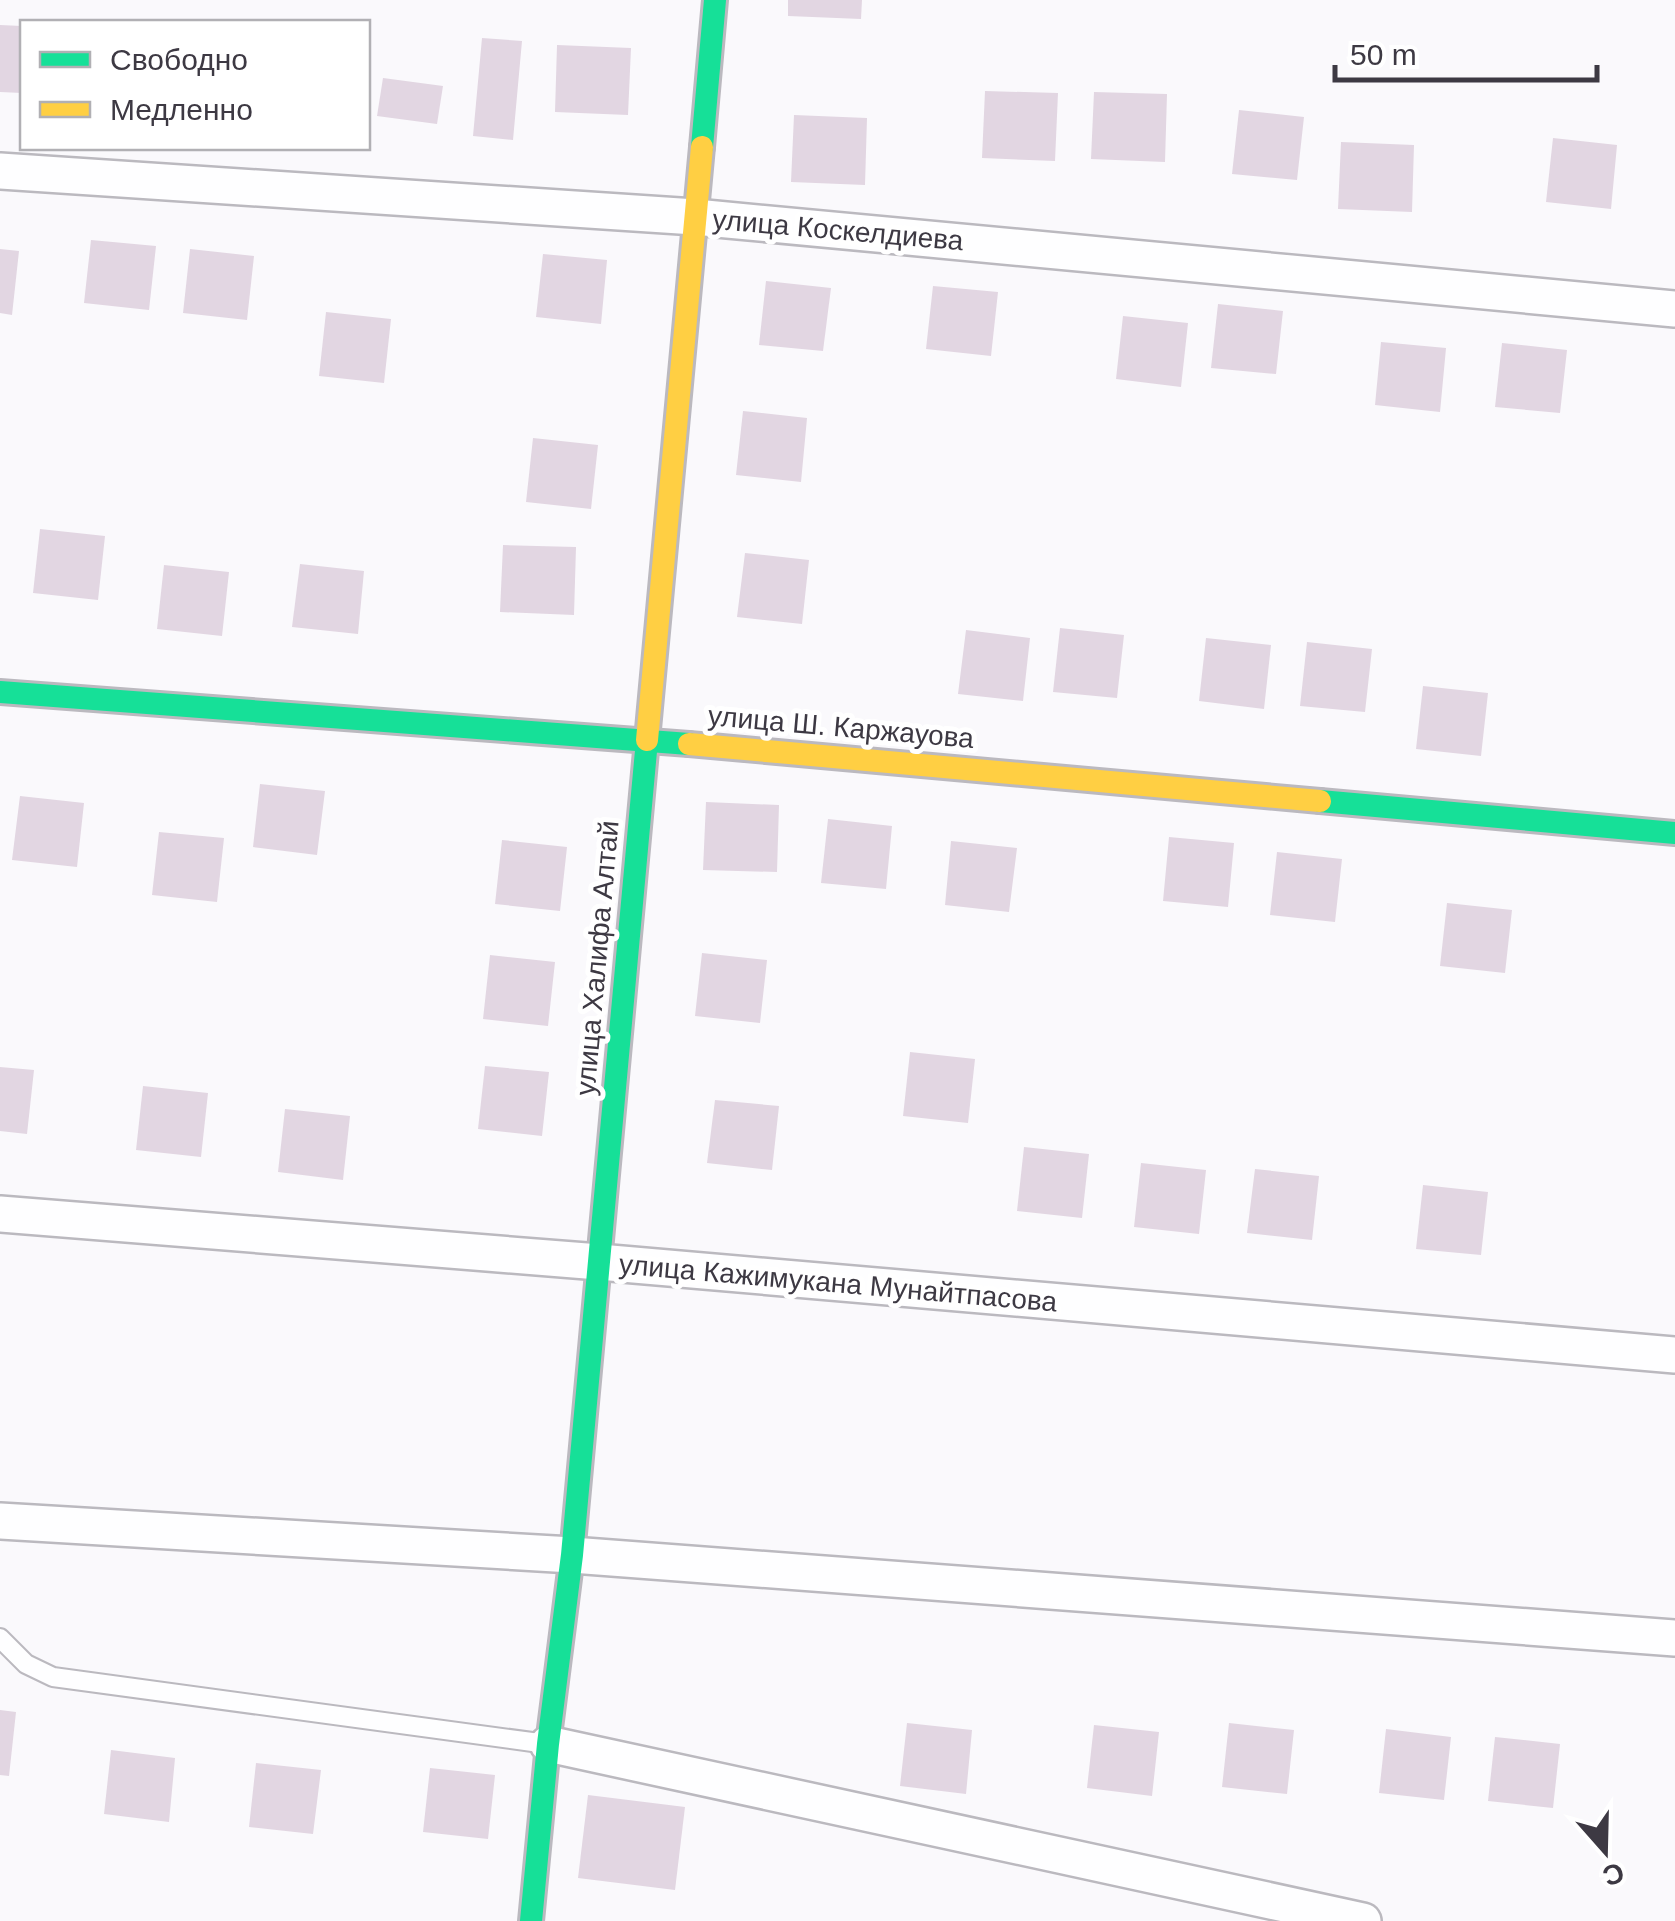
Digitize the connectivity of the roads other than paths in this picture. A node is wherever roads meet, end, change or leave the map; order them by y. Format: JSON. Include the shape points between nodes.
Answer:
{"nodes":[{"id":1,"x":715,"y":0,"type":"edge"},
{"id":2,"x":0,"y":170,"type":"edge"},
{"id":3,"x":695,"y":216,"type":"junction"},
{"id":4,"x":1675,"y":309,"type":"edge"},
{"id":5,"x":0,"y":692,"type":"edge"},
{"id":6,"x":647,"y":740,"type":"junction"},
{"id":7,"x":1675,"y":833,"type":"edge"},
{"id":8,"x":0,"y":1214,"type":"edge"},
{"id":9,"x":599,"y":1262,"type":"junction"},
{"id":10,"x":1675,"y":1355,"type":"edge"},
{"id":11,"x":0,"y":1521,"type":"edge"},
{"id":12,"x":572,"y":1555,"type":"junction"},
{"id":13,"x":0,"y":1638,"type":"edge"},
{"id":14,"x":1675,"y":1638,"type":"edge"},
{"id":15,"x":548,"y":1744,"type":"junction"},
{"id":16,"x":531,"y":1921,"type":"edge"},
{"id":17,"x":1362,"y":1921,"type":"edge"}],
"edges":[{"from":1,"to":3,"type":"street","name":"улица Халифа Алтай"},
{"from":2,"to":3,"type":"street","name":"улица Коскелдиева"},
{"from":3,"to":4,"type":"street","name":"улица Коскелдиева"},
{"from":3,"to":6,"type":"street","name":"улица Халифа Алтай"},
{"from":5,"to":6,"type":"street","name":"улица Ш. Каржауова"},
{"from":6,"to":7,"type":"street","name":"улица Ш. Каржауова"},
{"from":6,"to":9,"type":"street","name":"улица Халифа Алтай"},
{"from":8,"to":9,"type":"street","name":"улица Кажимукана Мунайтпасова"},
{"from":9,"to":10,"type":"street","name":"улица Кажимукана Мунайтпасова"},
{"from":9,"to":12,"type":"street","name":"улица Халифа Алтай"},
{"from":11,"to":12,"type":"street"},
{"from":12,"to":14,"type":"street"},
{"from":12,"to":15,"type":"street","name":"улица Халифа Алтай"},
{"from":13,"to":15,"type":"lane","via":[[26,1664],[53,1677]]},
{"from":15,"to":16,"type":"street","name":"улица Халифа Алтай"},
{"from":15,"to":17,"type":"street"}]}
